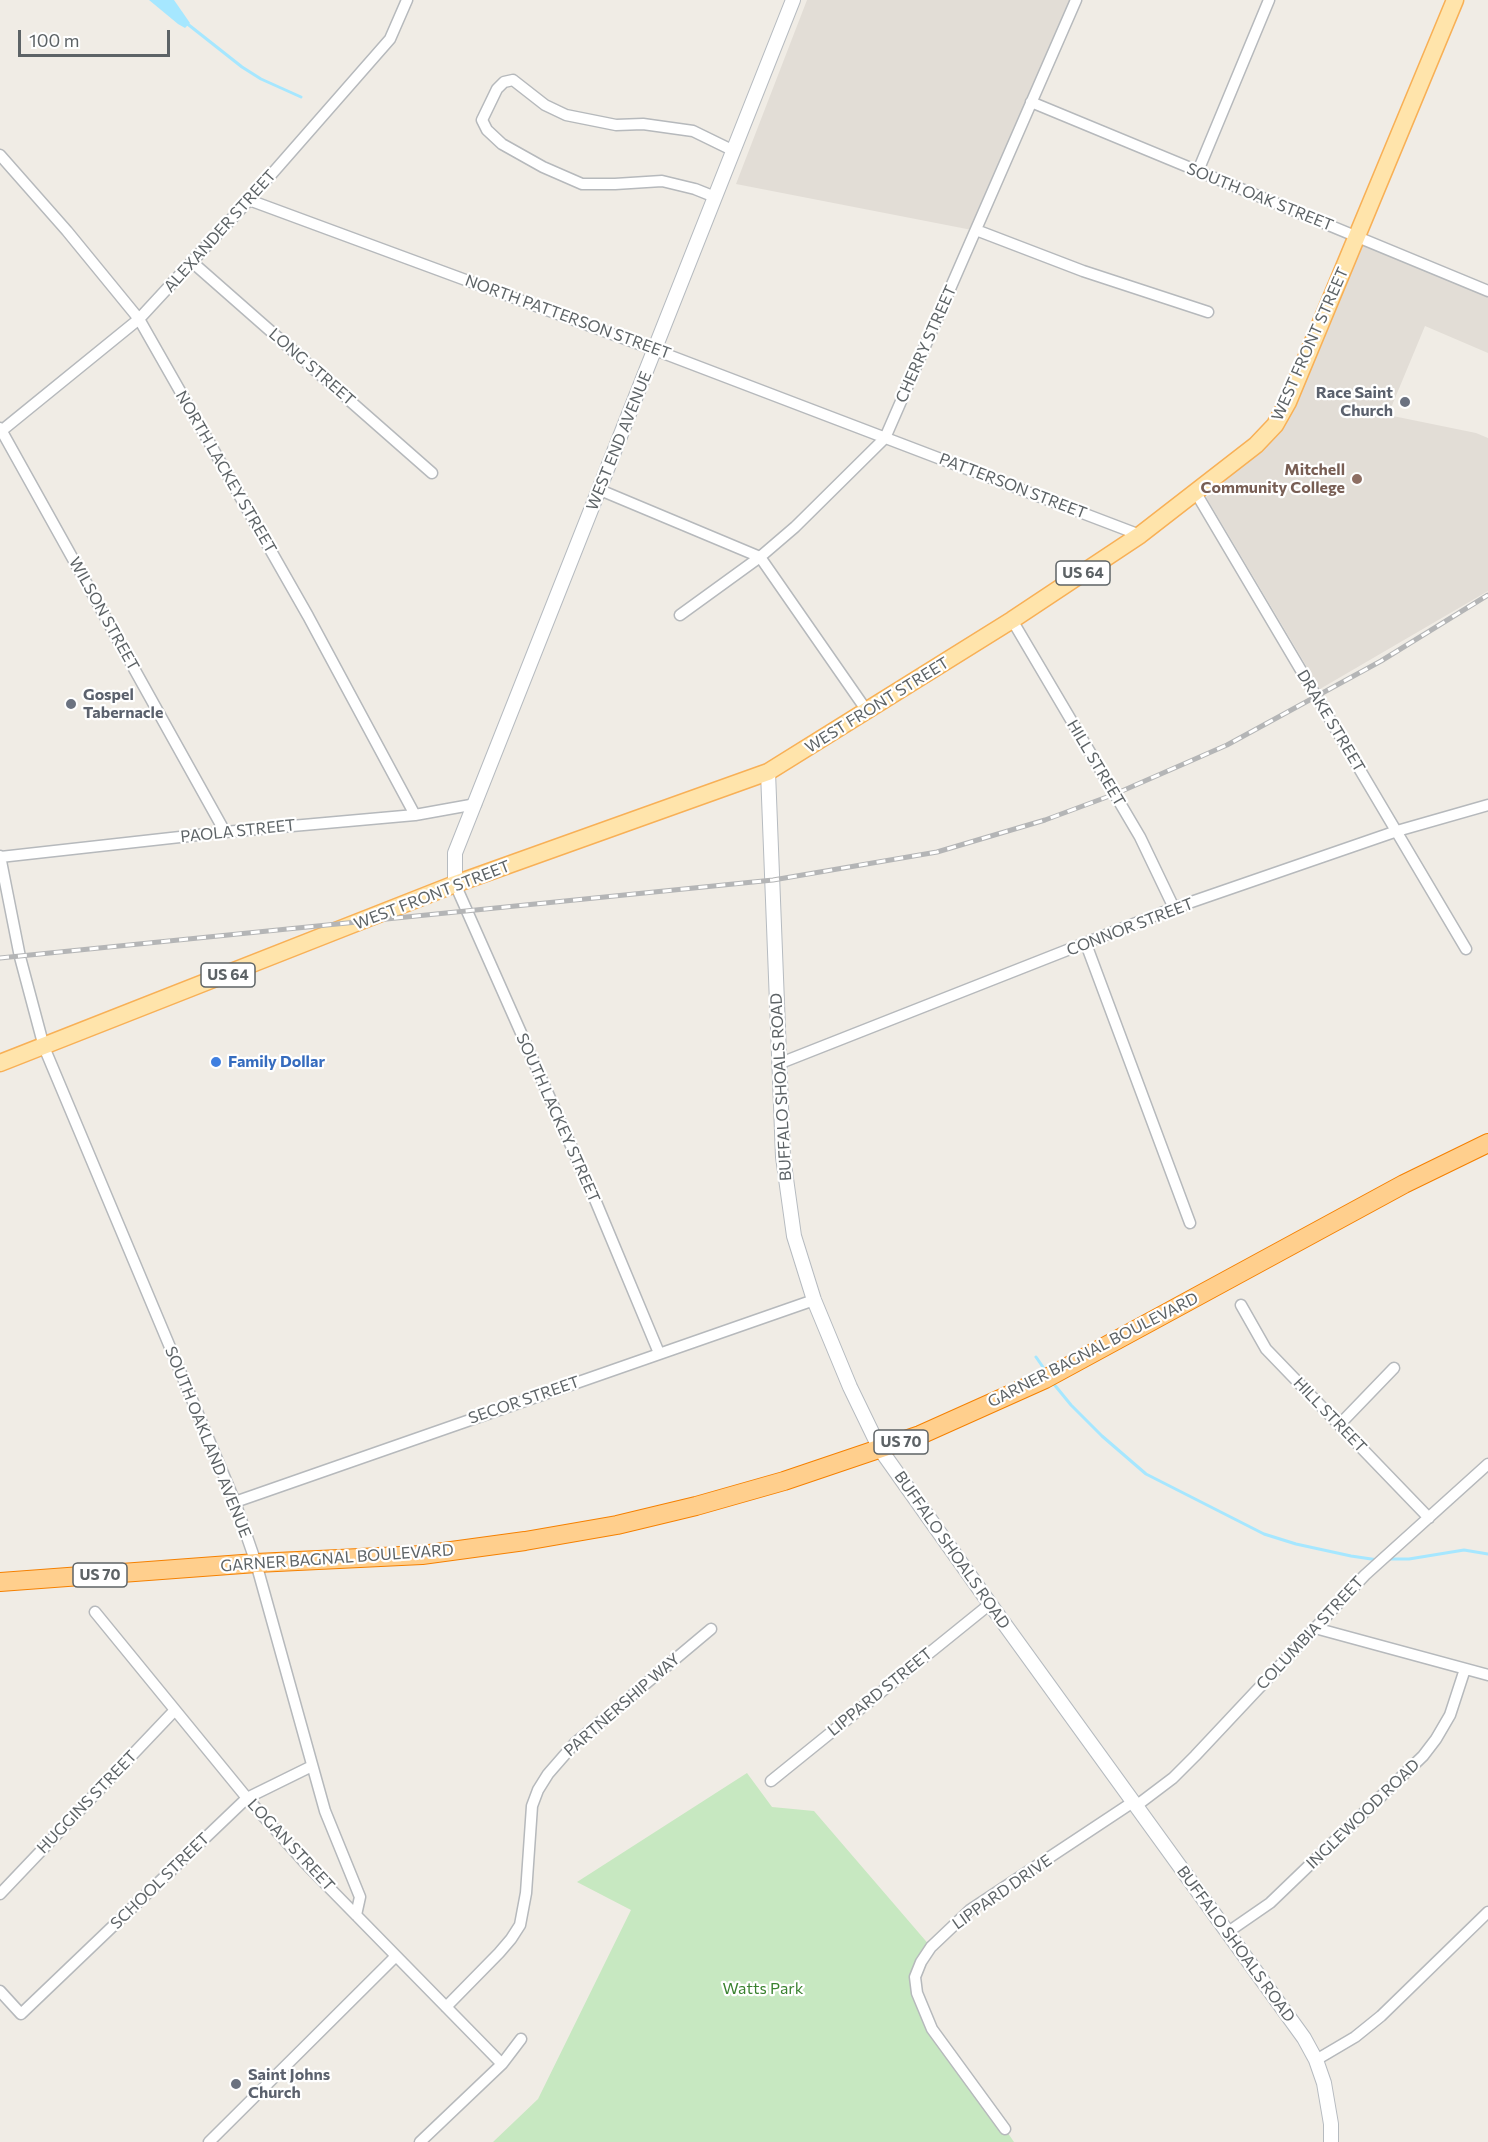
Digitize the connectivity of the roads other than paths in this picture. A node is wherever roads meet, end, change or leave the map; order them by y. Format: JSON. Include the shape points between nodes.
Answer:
{"nodes":[{"id":1,"x":407,"y":0,"type":"edge"},
{"id":2,"x":793,"y":0,"type":"edge"},
{"id":3,"x":1076,"y":0,"type":"edge"},
{"id":4,"x":1269,"y":0,"type":"edge"},
{"id":5,"x":1455,"y":0,"type":"edge"},
{"id":6,"x":1031,"y":102,"type":"junction"},
{"id":7,"x":734,"y":151,"type":"junction"},
{"id":8,"x":0,"y":155,"type":"edge"},
{"id":9,"x":1198,"y":171,"type":"junction"},
{"id":10,"x":715,"y":198,"type":"junction"},
{"id":11,"x":249,"y":200,"type":"junction"},
{"id":12,"x":976,"y":230,"type":"junction"},
{"id":13,"x":1357,"y":237,"type":"junction"},
{"id":14,"x":192,"y":262,"type":"junction"},
{"id":15,"x":1488,"y":291,"type":"edge"},
{"id":16,"x":1208,"y":312,"type":"dead end"},
{"id":17,"x":139,"y":319,"type":"junction"},
{"id":18,"x":655,"y":350,"type":"junction"},
{"id":19,"x":1,"y":430,"type":"edge"},
{"id":20,"x":885,"y":438,"type":"junction"},
{"id":21,"x":432,"y":473,"type":"dead end"},
{"id":22,"x":600,"y":490,"type":"junction"},
{"id":23,"x":1196,"y":493,"type":"junction"},
{"id":24,"x":1140,"y":535,"type":"junction"},
{"id":25,"x":760,"y":557,"type":"junction"},
{"id":26,"x":680,"y":615,"type":"dead end"},
{"id":27,"x":1012,"y":620,"type":"junction"},
{"id":28,"x":867,"y":711,"type":"junction"},
{"id":29,"x":768,"y":772,"type":"junction"},
{"id":30,"x":476,"y":804,"type":"junction"},
{"id":31,"x":1488,"y":805,"type":"edge"},
{"id":32,"x":415,"y":815,"type":"junction"},
{"id":33,"x":1397,"y":831,"type":"junction"},
{"id":34,"x":225,"y":832,"type":"junction"},
{"id":35,"x":0,"y":856,"type":"edge"},
{"id":36,"x":455,"y":884,"type":"junction"},
{"id":37,"x":1174,"y":908,"type":"junction"},
{"id":38,"x":1086,"y":944,"type":"junction"},
{"id":39,"x":1466,"y":949,"type":"dead end"},
{"id":40,"x":44,"y":1047,"type":"junction"},
{"id":41,"x":0,"y":1064,"type":"edge"},
{"id":42,"x":778,"y":1064,"type":"junction"},
{"id":43,"x":1488,"y":1143,"type":"edge"},
{"id":44,"x":1190,"y":1223,"type":"dead end"},
{"id":45,"x":814,"y":1300,"type":"junction"},
{"id":46,"x":1241,"y":1305,"type":"dead end"},
{"id":47,"x":659,"y":1353,"type":"junction"},
{"id":48,"x":1394,"y":1368,"type":"dead end"},
{"id":49,"x":1340,"y":1424,"type":"junction"},
{"id":50,"x":880,"y":1449,"type":"junction"},
{"id":51,"x":1488,"y":1464,"type":"edge"},
{"id":52,"x":236,"y":1502,"type":"junction"},
{"id":53,"x":1429,"y":1518,"type":"junction"},
{"id":54,"x":256,"y":1563,"type":"junction"},
{"id":55,"x":0,"y":1582,"type":"edge"},
{"id":56,"x":990,"y":1604,"type":"junction"},
{"id":57,"x":95,"y":1612,"type":"dead end"},
{"id":58,"x":1315,"y":1628,"type":"junction"},
{"id":59,"x":711,"y":1629,"type":"dead end"},
{"id":60,"x":1465,"y":1669,"type":"junction"},
{"id":61,"x":1488,"y":1675,"type":"edge"},
{"id":62,"x":175,"y":1710,"type":"junction"},
{"id":63,"x":312,"y":1766,"type":"junction"},
{"id":64,"x":771,"y":1781,"type":"dead end"},
{"id":65,"x":247,"y":1797,"type":"junction"},
{"id":66,"x":1135,"y":1804,"type":"junction"},
{"id":67,"x":0,"y":1894,"type":"edge"},
{"id":68,"x":1488,"y":1912,"type":"edge"},
{"id":69,"x":356,"y":1915,"type":"junction"},
{"id":70,"x":1228,"y":1932,"type":"junction"},
{"id":71,"x":396,"y":1956,"type":"junction"},
{"id":72,"x":0,"y":1991,"type":"edge"},
{"id":73,"x":446,"y":2007,"type":"junction"},
{"id":74,"x":521,"y":2039,"type":"dead end"},
{"id":75,"x":1316,"y":2060,"type":"junction"},
{"id":76,"x":502,"y":2064,"type":"junction"},
{"id":77,"x":1005,"y":2130,"type":"dead end"},
{"id":78,"x":209,"y":2142,"type":"edge"},
{"id":79,"x":420,"y":2142,"type":"edge"},
{"id":80,"x":1331,"y":2142,"type":"edge"}],
"edges":[{"from":1,"to":11,"type":"street","name":"ALEXANDER STREET","via":[[390,39]]},
{"from":2,"to":7,"type":"street","name":"WEST END AVENUE"},
{"from":3,"to":6,"type":"street","name":"CHERRY STREET"},
{"from":4,"to":9,"type":"street"},
{"from":5,"to":13,"type":"main road","name":"WEST FRONT STREET","number":"US 64"},
{"from":6,"to":9,"type":"street","name":"SOUTH OAK STREET"},
{"from":6,"to":12,"type":"street","name":"CHERRY STREET"},
{"from":7,"to":10,"type":"street","name":"WEST END AVENUE"},
{"from":7,"to":10,"type":"street","via":[[693,131],[643,124],[616,125],[566,115],[545,105],[513,80],[496,89],[482,120],[502,144],[582,184],[662,182]]},
{"from":8,"to":17,"type":"street","name":"NORTH LACKEY STREET"},
{"from":9,"to":13,"type":"street","name":"SOUTH OAK STREET"},
{"from":10,"to":18,"type":"street","name":"WEST END AVENUE"},
{"from":11,"to":14,"type":"street","name":"ALEXANDER STREET"},
{"from":11,"to":18,"type":"street","name":"NORTH PATTERSON STREET"},
{"from":12,"to":16,"type":"street"},
{"from":12,"to":20,"type":"street","name":"CHERRY STREET"},
{"from":13,"to":15,"type":"street","name":"SOUTH OAK STREET"},
{"from":13,"to":23,"type":"main road","name":"WEST FRONT STREET","number":"US 64","via":[[1275,425]]},
{"from":14,"to":17,"type":"street","name":"ALEXANDER STREET"},
{"from":14,"to":21,"type":"street","name":"LONG STREET"},
{"from":17,"to":19,"type":"street","name":"ALEXANDER STREET"},
{"from":17,"to":32,"type":"street","name":"NORTH LACKEY STREET","via":[[308,616]]},
{"from":18,"to":20,"type":"street","name":"NORTH PATTERSON STREET"},
{"from":18,"to":22,"type":"street","name":"WEST END AVENUE"},
{"from":19,"to":34,"type":"street","name":"WILSON STREET"},
{"from":20,"to":24,"type":"street","name":"PATTERSON STREET"},
{"from":20,"to":25,"type":"street","name":"CHERRY STREET"},
{"from":22,"to":25,"type":"street"},
{"from":22,"to":30,"type":"street","name":"WEST END AVENUE"},
{"from":23,"to":24,"type":"main road","name":"WEST FRONT STREET","number":"US 64"},
{"from":23,"to":33,"type":"street","name":"DRAKE STREET"},
{"from":24,"to":27,"type":"main road","name":"WEST FRONT STREET","number":"US 64"},
{"from":25,"to":26,"type":"street","name":"CHERRY STREET"},
{"from":25,"to":28,"type":"street"},
{"from":27,"to":28,"type":"main road","name":"WEST FRONT STREET","number":"US 64"},
{"from":27,"to":37,"type":"street","name":"HILL STREET","via":[[1140,837]]},
{"from":28,"to":29,"type":"main road","name":"WEST FRONT STREET","number":"US 64"},
{"from":29,"to":36,"type":"main road","name":"WEST FRONT STREET","number":"US 64"},
{"from":29,"to":42,"type":"street","name":"BUFFALO SHOALS ROAD"},
{"from":30,"to":32,"type":"street","name":"PAOLA STREET"},
{"from":30,"to":36,"type":"street","name":"WEST END AVENUE","via":[[455,853]]},
{"from":31,"to":33,"type":"street","name":"CONNOR STREET"},
{"from":32,"to":34,"type":"street","name":"PAOLA STREET"},
{"from":33,"to":37,"type":"street","name":"CONNOR STREET"},
{"from":33,"to":39,"type":"street","name":"DRAKE STREET"},
{"from":34,"to":35,"type":"street","name":"PAOLA STREET"},
{"from":35,"to":40,"type":"street","name":"SOUTH OAKLAND AVENUE","via":[[20,957]]},
{"from":36,"to":40,"type":"main road","name":"WEST FRONT STREET","number":"US 64"},
{"from":36,"to":47,"type":"street","name":"SOUTH LACKEY STREET"},
{"from":37,"to":38,"type":"street","name":"CONNOR STREET"},
{"from":38,"to":42,"type":"street","name":"CONNOR STREET"},
{"from":38,"to":44,"type":"street"},
{"from":40,"to":41,"type":"main road","name":"WEST FRONT STREET","number":"US 64"},
{"from":40,"to":52,"type":"street","name":"SOUTH OAKLAND AVENUE"},
{"from":42,"to":45,"type":"street","name":"BUFFALO SHOALS ROAD","via":[[788,1197],[794,1236]]},
{"from":43,"to":50,"type":"highway","name":"GARNER BAGNAL BOULEVARD","number":"US 70","via":[[1404,1184],[1045,1379]]},
{"from":45,"to":47,"type":"street","name":"SECOR STREET"},
{"from":45,"to":50,"type":"street","name":"BUFFALO SHOALS ROAD"},
{"from":46,"to":49,"type":"street","name":"HILL STREET","via":[[1266,1349]]},
{"from":47,"to":52,"type":"street","name":"SECOR STREET"},
{"from":48,"to":49,"type":"street"},
{"from":49,"to":53,"type":"street","name":"HILL STREET"},
{"from":50,"to":54,"type":"highway","name":"GARNER BAGNAL BOULEVARD","number":"US 70","via":[[784,1481],[616,1525],[422,1555]]},
{"from":50,"to":56,"type":"street","name":"BUFFALO SHOALS ROAD"},
{"from":51,"to":53,"type":"street","name":"COLUMBIA STREET"},
{"from":52,"to":54,"type":"street","name":"SOUTH OAKLAND AVENUE"},
{"from":53,"to":58,"type":"street","name":"COLUMBIA STREET","via":[[1365,1575]]},
{"from":54,"to":55,"type":"highway","name":"GARNER BAGNAL BOULEVARD","number":"US 70"},
{"from":54,"to":63,"type":"street","name":"SOUTH OAKLAND AVENUE"},
{"from":56,"to":64,"type":"street","name":"LIPPARD STREET"},
{"from":56,"to":66,"type":"street","name":"BUFFALO SHOALS ROAD"},
{"from":57,"to":62,"type":"street","name":"LOGAN STREET"},
{"from":58,"to":60,"type":"street"},
{"from":58,"to":66,"type":"street","name":"COLUMBIA STREET","via":[[1173,1778]]},
{"from":59,"to":73,"type":"street","name":"PARTNERSHIP WAY","via":[[575,1743],[548,1774],[532,1806],[520,1924],[499,1953]]},
{"from":60,"to":61,"type":"street"},
{"from":60,"to":70,"type":"street","name":"INGLEWOOD ROAD","via":[[1450,1715],[1423,1756],[1270,1903]]},
{"from":62,"to":65,"type":"street","name":"LOGAN STREET"},
{"from":62,"to":67,"type":"street","name":"HUGGINS STREET"},
{"from":63,"to":65,"type":"street","name":"SCHOOL STREET"},
{"from":63,"to":69,"type":"street","name":"SOUTH OAKLAND AVENUE","via":[[325,1811],[360,1897]]},
{"from":65,"to":69,"type":"street","name":"LOGAN STREET"},
{"from":65,"to":72,"type":"street","name":"SCHOOL STREET","via":[[21,2014]]},
{"from":66,"to":70,"type":"street","name":"BUFFALO SHOALS ROAD"},
{"from":66,"to":77,"type":"street","name":"LIPPARD DRIVE","via":[[970,1910],[931,1947],[915,1977],[917,1993],[932,2029]]},
{"from":68,"to":75,"type":"street","via":[[1381,2016]]},
{"from":69,"to":71,"type":"street","name":"LOGAN STREET"},
{"from":70,"to":75,"type":"street","name":"BUFFALO SHOALS ROAD"},
{"from":71,"to":73,"type":"street","name":"LOGAN STREET"},
{"from":71,"to":78,"type":"street"},
{"from":73,"to":76,"type":"street","name":"LOGAN STREET"},
{"from":74,"to":76,"type":"street"},
{"from":75,"to":80,"type":"street","name":"BUFFALO SHOALS ROAD","via":[[1324,2083]]},
{"from":76,"to":79,"type":"street"}]}
